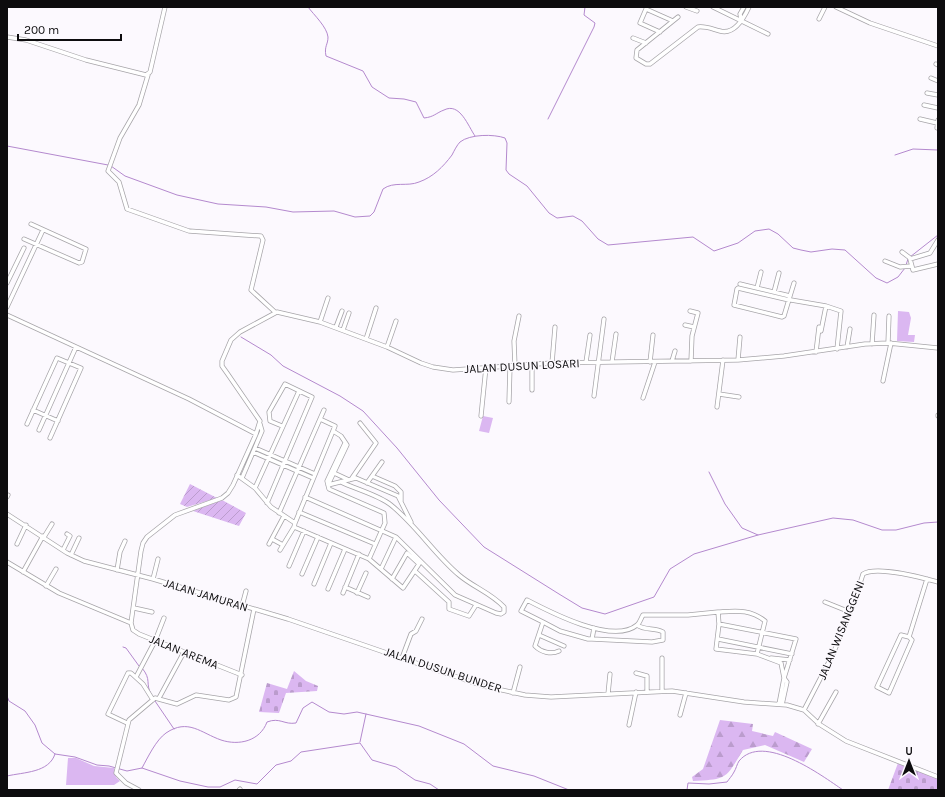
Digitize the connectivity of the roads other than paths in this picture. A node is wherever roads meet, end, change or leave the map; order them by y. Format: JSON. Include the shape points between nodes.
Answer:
{"nodes":[{"id":1,"x":165,"y":7,"type":"edge"},
{"id":2,"x":686,"y":7,"type":"edge"},
{"id":3,"x":713,"y":7,"type":"edge"},
{"id":4,"x":725,"y":7,"type":"edge"},
{"id":5,"x":744,"y":7,"type":"edge"},
{"id":6,"x":749,"y":7,"type":"edge"},
{"id":7,"x":825,"y":7,"type":"edge"},
{"id":8,"x":836,"y":7,"type":"edge"},
{"id":9,"x":697,"y":11,"type":"dead end"},
{"id":10,"x":723,"y":12,"type":"junction"},
{"id":11,"x":678,"y":17,"type":"dead end"},
{"id":12,"x":819,"y":19,"type":"dead end"},
{"id":13,"x":741,"y":20,"type":"junction"},
{"id":14,"x":674,"y":21,"type":"junction"},
{"id":15,"x":660,"y":32,"type":"junction"},
{"id":16,"x":768,"y":34,"type":"dead end"},
{"id":17,"x":7,"y":37,"type":"edge"},
{"id":18,"x":633,"y":38,"type":"dead end"},
{"id":19,"x":646,"y":43,"type":"junction"},
{"id":20,"x":938,"y":46,"type":"edge"},
{"id":21,"x":148,"y":75,"type":"junction"},
{"id":22,"x":931,"y":78,"type":"dead end"},
{"id":23,"x":938,"y":80,"type":"edge"},
{"id":24,"x":927,"y":93,"type":"dead end"},
{"id":25,"x":938,"y":95,"type":"edge"},
{"id":26,"x":924,"y":105,"type":"dead end"},
{"id":27,"x":938,"y":108,"type":"edge"},
{"id":28,"x":920,"y":119,"type":"dead end"},
{"id":29,"x":938,"y":121,"type":"edge"},
{"id":30,"x":937,"y":128,"type":"dead end"},
{"id":31,"x":31,"y":224,"type":"dead end"},
{"id":32,"x":43,"y":230,"type":"junction"},
{"id":33,"x":24,"y":239,"type":"dead end"},
{"id":34,"x":938,"y":240,"type":"edge"},
{"id":35,"x":37,"y":244,"type":"junction"},
{"id":36,"x":24,"y":248,"type":"dead end"},
{"id":37,"x":902,"y":252,"type":"dead end"},
{"id":38,"x":909,"y":257,"type":"junction"},
{"id":39,"x":885,"y":261,"type":"dead end"},
{"id":40,"x":938,"y":264,"type":"edge"},
{"id":41,"x":911,"y":266,"type":"junction"},
{"id":42,"x":761,"y":272,"type":"dead end"},
{"id":43,"x":779,"y":273,"type":"dead end"},
{"id":44,"x":7,"y":283,"type":"edge"},
{"id":45,"x":794,"y":283,"type":"dead end"},
{"id":46,"x":740,"y":284,"type":"dead end"},
{"id":47,"x":757,"y":288,"type":"junction"},
{"id":48,"x":774,"y":292,"type":"junction"},
{"id":49,"x":328,"y":298,"type":"dead end"},
{"id":50,"x":789,"y":298,"type":"junction"},
{"id":51,"x":826,"y":306,"type":"junction"},
{"id":52,"x":7,"y":307,"type":"edge"},
{"id":53,"x":376,"y":308,"type":"dead end"},
{"id":54,"x":342,"y":311,"type":"dead end"},
{"id":55,"x":690,"y":311,"type":"dead end"},
{"id":56,"x":275,"y":312,"type":"junction"},
{"id":57,"x":349,"y":313,"type":"dead end"},
{"id":58,"x":7,"y":315,"type":"edge"},
{"id":59,"x":874,"y":315,"type":"dead end"},
{"id":60,"x":519,"y":316,"type":"dead end"},
{"id":61,"x":889,"y":316,"type":"dead end"},
{"id":62,"x":604,"y":319,"type":"dead end"},
{"id":63,"x":820,"y":320,"type":"dead end"},
{"id":64,"x":396,"y":321,"type":"dead end"},
{"id":65,"x":320,"y":322,"type":"junction"},
{"id":66,"x":685,"y":325,"type":"dead end"},
{"id":67,"x":694,"y":326,"type":"junction"},
{"id":68,"x":336,"y":327,"type":"junction"},
{"id":69,"x":555,"y":327,"type":"dead end"},
{"id":70,"x":850,"y":329,"type":"dead end"},
{"id":71,"x":343,"y":330,"type":"junction"},
{"id":72,"x":820,"y":330,"type":"dead end"},
{"id":73,"x":616,"y":334,"type":"dead end"},
{"id":74,"x":590,"y":335,"type":"dead end"},
{"id":75,"x":653,"y":335,"type":"dead end"},
{"id":76,"x":740,"y":336,"type":"dead end"},
{"id":77,"x":366,"y":339,"type":"junction"},
{"id":78,"x":889,"y":343,"type":"junction"},
{"id":79,"x":872,"y":344,"type":"junction"},
{"id":80,"x":76,"y":347,"type":"junction"},
{"id":81,"x":387,"y":347,"type":"junction"},
{"id":82,"x":847,"y":347,"type":"junction"},
{"id":83,"x":938,"y":348,"type":"edge"},
{"id":84,"x":837,"y":349,"type":"junction"},
{"id":85,"x":675,"y":350,"type":"dead end"},
{"id":86,"x":816,"y":352,"type":"junction"},
{"id":87,"x":724,"y":360,"type":"junction"},
{"id":88,"x":738,"y":360,"type":"junction"},
{"id":89,"x":672,"y":361,"type":"junction"},
{"id":90,"x":691,"y":361,"type":"junction"},
{"id":91,"x":69,"y":362,"type":"junction"},
{"id":92,"x":586,"y":362,"type":"junction"},
{"id":93,"x":597,"y":362,"type":"junction"},
{"id":94,"x":612,"y":362,"type":"junction"},
{"id":95,"x":652,"y":362,"type":"junction"},
{"id":96,"x":552,"y":363,"type":"junction"},
{"id":97,"x":532,"y":364,"type":"junction"},
{"id":98,"x":510,"y":366,"type":"junction"},
{"id":99,"x":515,"y":366,"type":"junction"},
{"id":100,"x":486,"y":368,"type":"junction"},
{"id":101,"x":883,"y":380,"type":"dead end"},
{"id":102,"x":532,"y":390,"type":"dead end"},
{"id":103,"x":299,"y":391,"type":"junction"},
{"id":104,"x":719,"y":394,"type":"junction"},
{"id":105,"x":594,"y":396,"type":"dead end"},
{"id":106,"x":739,"y":397,"type":"dead end"},
{"id":107,"x":643,"y":398,"type":"dead end"},
{"id":108,"x":509,"y":402,"type":"dead end"},
{"id":109,"x":718,"y":407,"type":"dead end"},
{"id":110,"x":33,"y":410,"type":"junction"},
{"id":111,"x":324,"y":410,"type":"dead end"},
{"id":112,"x":46,"y":416,"type":"junction"},
{"id":113,"x":482,"y":416,"type":"dead end"},
{"id":114,"x":320,"y":419,"type":"junction"},
{"id":115,"x":58,"y":421,"type":"junction"},
{"id":116,"x":360,"y":423,"type":"dead end"},
{"id":117,"x":27,"y":424,"type":"dead end"},
{"id":118,"x":260,"y":424,"type":"junction"},
{"id":119,"x":282,"y":426,"type":"junction"},
{"id":120,"x":38,"y":430,"type":"dead end"},
{"id":121,"x":333,"y":431,"type":"junction"},
{"id":122,"x":256,"y":434,"type":"junction"},
{"id":123,"x":50,"y":438,"type":"dead end"},
{"id":124,"x":345,"y":442,"type":"junction"},
{"id":125,"x":255,"y":448,"type":"junction"},
{"id":126,"x":253,"y":452,"type":"junction"},
{"id":127,"x":270,"y":454,"type":"junction"},
{"id":128,"x":268,"y":459,"type":"junction"},
{"id":129,"x":285,"y":461,"type":"junction"},
{"id":130,"x":382,"y":462,"type":"dead end"},
{"id":131,"x":283,"y":466,"type":"junction"},
{"id":132,"x":299,"y":467,"type":"junction"},
{"id":133,"x":297,"y":472,"type":"junction"},
{"id":134,"x":334,"y":472,"type":"junction"},
{"id":135,"x":315,"y":474,"type":"junction"},
{"id":136,"x":237,"y":475,"type":"junction"},
{"id":137,"x":372,"y":476,"type":"junction"},
{"id":138,"x":343,"y":477,"type":"junction"},
{"id":139,"x":242,"y":478,"type":"junction"},
{"id":140,"x":313,"y":478,"type":"junction"},
{"id":141,"x":351,"y":479,"type":"junction"},
{"id":142,"x":341,"y":482,"type":"junction"},
{"id":143,"x":367,"y":483,"type":"junction"},
{"id":144,"x":328,"y":485,"type":"junction"},
{"id":145,"x":255,"y":488,"type":"junction"},
{"id":146,"x":305,"y":497,"type":"junction"},
{"id":147,"x":401,"y":501,"type":"junction"},
{"id":148,"x":267,"y":504,"type":"junction"},
{"id":149,"x":300,"y":512,"type":"junction"},
{"id":150,"x":279,"y":513,"type":"junction"},
{"id":151,"x":7,"y":514,"type":"edge"},
{"id":152,"x":284,"y":516,"type":"junction"},
{"id":153,"x":52,"y":524,"type":"dead end"},
{"id":154,"x":26,"y":525,"type":"junction"},
{"id":155,"x":294,"y":525,"type":"junction"},
{"id":156,"x":382,"y":530,"type":"junction"},
{"id":157,"x":304,"y":531,"type":"junction"},
{"id":158,"x":418,"y":531,"type":"junction"},
{"id":159,"x":67,"y":534,"type":"dead end"},
{"id":160,"x":44,"y":537,"type":"junction"},
{"id":161,"x":318,"y":537,"type":"junction"},
{"id":162,"x":396,"y":537,"type":"junction"},
{"id":163,"x":79,"y":538,"type":"dead end"},
{"id":164,"x":272,"y":539,"type":"junction"},
{"id":165,"x":125,"y":541,"type":"dead end"},
{"id":166,"x":331,"y":543,"type":"junction"},
{"id":167,"x":17,"y":544,"type":"dead end"},
{"id":168,"x":269,"y":544,"type":"dead end"},
{"id":169,"x":375,"y":544,"type":"junction"},
{"id":170,"x":283,"y":545,"type":"junction"},
{"id":171,"x":345,"y":549,"type":"junction"},
{"id":172,"x":63,"y":550,"type":"junction"},
{"id":173,"x":280,"y":550,"type":"dead end"},
{"id":174,"x":359,"y":554,"type":"junction"},
{"id":175,"x":72,"y":555,"type":"junction"},
{"id":176,"x":158,"y":559,"type":"dead end"},
{"id":177,"x":369,"y":559,"type":"junction"},
{"id":178,"x":7,"y":562,"type":"edge"},
{"id":179,"x":289,"y":566,"type":"dead end"},
{"id":180,"x":56,"y":569,"type":"dead end"},
{"id":181,"x":381,"y":569,"type":"junction"},
{"id":182,"x":117,"y":570,"type":"junction"},
{"id":183,"x":415,"y":571,"type":"junction"},
{"id":184,"x":22,"y":572,"type":"junction"},
{"id":185,"x":366,"y":573,"type":"dead end"},
{"id":186,"x":302,"y":574,"type":"dead end"},
{"id":187,"x":138,"y":575,"type":"junction"},
{"id":188,"x":153,"y":579,"type":"junction"},
{"id":189,"x":392,"y":579,"type":"junction"},
{"id":190,"x":927,"y":579,"type":"junction"},
{"id":191,"x":938,"y":582,"type":"edge"},
{"id":192,"x":314,"y":584,"type":"dead end"},
{"id":193,"x":46,"y":586,"type":"junction"},
{"id":194,"x":345,"y":587,"type":"junction"},
{"id":195,"x":328,"y":589,"type":"dead end"},
{"id":196,"x":246,"y":591,"type":"dead end"},
{"id":197,"x":343,"y":593,"type":"dead end"},
{"id":198,"x":358,"y":593,"type":"junction"},
{"id":199,"x":368,"y":598,"type":"dead end"},
{"id":200,"x":825,"y":602,"type":"dead end"},
{"id":201,"x":476,"y":605,"type":"junction"},
{"id":202,"x":242,"y":606,"type":"junction"},
{"id":203,"x":134,"y":608,"type":"junction"},
{"id":204,"x":254,"y":609,"type":"junction"},
{"id":205,"x":152,"y":612,"type":"dead end"},
{"id":206,"x":718,"y":612,"type":"junction"},
{"id":207,"x":850,"y":612,"type":"junction"},
{"id":208,"x":164,"y":618,"type":"dead end"},
{"id":209,"x":422,"y":619,"type":"dead end"},
{"id":210,"x":543,"y":622,"type":"junction"},
{"id":211,"x":131,"y":623,"type":"junction"},
{"id":212,"x":719,"y":624,"type":"junction"},
{"id":213,"x":637,"y":625,"type":"junction"},
{"id":214,"x":594,"y":628,"type":"junction"},
{"id":215,"x":762,"y":631,"type":"junction"},
{"id":216,"x":539,"y":635,"type":"junction"},
{"id":217,"x":910,"y":637,"type":"junction"},
{"id":218,"x":592,"y":639,"type":"junction"},
{"id":219,"x":718,"y":639,"type":"junction"},
{"id":220,"x":155,"y":641,"type":"junction"},
{"id":221,"x":564,"y":646,"type":"dead end"},
{"id":222,"x":759,"y":647,"type":"junction"},
{"id":223,"x":559,"y":651,"type":"dead end"},
{"id":224,"x":184,"y":652,"type":"junction"},
{"id":225,"x":757,"y":654,"type":"junction"},
{"id":226,"x":792,"y":654,"type":"junction"},
{"id":227,"x":402,"y":658,"type":"junction"},
{"id":228,"x":662,"y":658,"type":"dead end"},
{"id":229,"x":767,"y":658,"type":"junction"},
{"id":230,"x":779,"y":658,"type":"junction"},
{"id":231,"x":790,"y":660,"type":"junction"},
{"id":232,"x":781,"y":663,"type":"junction"},
{"id":233,"x":520,"y":667,"type":"dead end"},
{"id":234,"x":636,"y":673,"type":"dead end"},
{"id":235,"x":610,"y":674,"type":"dead end"},
{"id":236,"x":242,"y":675,"type":"junction"},
{"id":237,"x":136,"y":677,"type":"junction"},
{"id":238,"x":784,"y":678,"type":"junction"},
{"id":239,"x":646,"y":691,"type":"junction"},
{"id":240,"x":662,"y":691,"type":"junction"},
{"id":241,"x":636,"y":692,"type":"junction"},
{"id":242,"x":836,"y":692,"type":"dead end"},
{"id":243,"x":513,"y":693,"type":"junction"},
{"id":244,"x":686,"y":693,"type":"junction"},
{"id":245,"x":608,"y":694,"type":"junction"},
{"id":246,"x":159,"y":698,"type":"junction"},
{"id":247,"x":153,"y":700,"type":"junction"},
{"id":248,"x":781,"y":704,"type":"junction"},
{"id":249,"x":804,"y":710,"type":"junction"},
{"id":250,"x":680,"y":716,"type":"dead end"},
{"id":251,"x":127,"y":723,"type":"junction"},
{"id":252,"x":818,"y":724,"type":"junction"},
{"id":253,"x":629,"y":725,"type":"dead end"},
{"id":254,"x":938,"y":777,"type":"edge"},
{"id":255,"x":139,"y":790,"type":"edge"}],
"edges":[{"from":1,"to":21,"type":"street"},
{"from":2,"to":9,"type":"street"},
{"from":3,"to":10,"type":"street"},
{"from":4,"to":10,"type":"street"},
{"from":5,"to":13,"type":"street","via":[[740,14]]},
{"from":6,"to":13,"type":"street"},
{"from":7,"to":12,"type":"street"},
{"from":8,"to":20,"type":"street","via":[[875,25]]},
{"from":10,"to":13,"type":"street"},
{"from":11,"to":14,"type":"street"},
{"from":13,"to":16,"type":"street"},
{"from":13,"to":19,"type":"street","via":[[727,32],[698,27],[648,65],[635,55]]},
{"from":14,"to":15,"type":"street"},
{"from":14,"to":15,"type":"street","via":[[646,9],[640,23]]},
{"from":15,"to":19,"type":"street"},
{"from":17,"to":21,"type":"street","via":[[26,40],[86,60]]},
{"from":18,"to":19,"type":"street"},
{"from":21,"to":56,"type":"street","via":[[139,105],[122,132],[110,165],[109,174],[120,182],[125,206],[129,211],[194,232],[261,236],[263,240],[251,290]]},
{"from":22,"to":23,"type":"street"},
{"from":24,"to":25,"type":"street"},
{"from":26,"to":27,"type":"street"},
{"from":28,"to":29,"type":"street"},
{"from":29,"to":30,"type":"street"},
{"from":31,"to":32,"type":"street"},
{"from":32,"to":35,"type":"street"},
{"from":32,"to":35,"type":"street","via":[[86,249],[82,262],[78,263]]},
{"from":33,"to":35,"type":"street"},
{"from":34,"to":38,"type":"street","via":[[930,253]]},
{"from":35,"to":52,"type":"street"},
{"from":36,"to":44,"type":"street"},
{"from":37,"to":38,"type":"street"},
{"from":38,"to":41,"type":"street"},
{"from":39,"to":41,"type":"street","via":[[896,266]]},
{"from":40,"to":41,"type":"street","via":[[913,270]]},
{"from":42,"to":47,"type":"street"},
{"from":43,"to":48,"type":"street"},
{"from":45,"to":50,"type":"street"},
{"from":46,"to":47,"type":"street"},
{"from":47,"to":48,"type":"street"},
{"from":48,"to":50,"type":"street"},
{"from":49,"to":65,"type":"street"},
{"from":50,"to":50,"type":"street","via":[[737,288],[733,303],[782,317]]},
{"from":50,"to":51,"type":"street"},
{"from":51,"to":72,"type":"street"},
{"from":51,"to":84,"type":"street","via":[[840,311]]},
{"from":53,"to":77,"type":"street"},
{"from":54,"to":68,"type":"street"},
{"from":55,"to":67,"type":"street","via":[[698,313]]},
{"from":56,"to":65,"type":"street","name":"JALAN DUSUN LOSARI","via":[[307,317]]},
{"from":56,"to":118,"type":"street","via":[[234,337],[222,361],[222,366],[259,418]]},
{"from":57,"to":71,"type":"street"},
{"from":58,"to":80,"type":"street"},
{"from":59,"to":79,"type":"street"},
{"from":60,"to":99,"type":"street","via":[[514,343]]},
{"from":61,"to":78,"type":"street"},
{"from":62,"to":93,"type":"street"},
{"from":63,"to":86,"type":"street"},
{"from":64,"to":81,"type":"street"},
{"from":65,"to":68,"type":"street","name":"JALAN DUSUN LOSARI"},
{"from":66,"to":67,"type":"street"},
{"from":67,"to":90,"type":"street"},
{"from":68,"to":71,"type":"street","name":"JALAN DUSUN LOSARI"},
{"from":69,"to":96,"type":"street"},
{"from":70,"to":82,"type":"street"},
{"from":71,"to":77,"type":"street","name":"JALAN DUSUN LOSARI"},
{"from":73,"to":94,"type":"street"},
{"from":74,"to":92,"type":"street"},
{"from":75,"to":95,"type":"street"},
{"from":76,"to":88,"type":"street"},
{"from":77,"to":81,"type":"street","name":"JALAN DUSUN LOSARI"},
{"from":78,"to":79,"type":"street","name":"JALAN DUSUN LOSARI"},
{"from":78,"to":83,"type":"street","name":"JALAN DUSUN LOSARI"},
{"from":78,"to":101,"type":"street"},
{"from":79,"to":82,"type":"street","name":"JALAN DUSUN LOSARI"},
{"from":80,"to":91,"type":"street"},
{"from":80,"to":122,"type":"street","via":[[189,399]]},
{"from":81,"to":100,"type":"street","name":"JALAN DUSUN LOSARI","via":[[433,367],[453,370]]},
{"from":82,"to":84,"type":"street","name":"JALAN DUSUN LOSARI"},
{"from":84,"to":86,"type":"street","name":"JALAN DUSUN LOSARI"},
{"from":85,"to":89,"type":"street"},
{"from":86,"to":88,"type":"street","name":"JALAN DUSUN LOSARI"},
{"from":87,"to":88,"type":"street","name":"JALAN DUSUN LOSARI"},
{"from":87,"to":90,"type":"street","name":"JALAN DUSUN LOSARI"},
{"from":87,"to":104,"type":"street"},
{"from":89,"to":90,"type":"street","name":"JALAN DUSUN LOSARI"},
{"from":89,"to":95,"type":"street","name":"JALAN DUSUN LOSARI"},
{"from":91,"to":110,"type":"street","via":[[59,357],[56,359]]},
{"from":91,"to":112,"type":"street"},
{"from":91,"to":115,"type":"street","via":[[81,369]]},
{"from":92,"to":93,"type":"street","name":"JALAN DUSUN LOSARI"},
{"from":92,"to":96,"type":"street","name":"JALAN DUSUN LOSARI"},
{"from":93,"to":94,"type":"street","name":"JALAN DUSUN LOSARI"},
{"from":93,"to":105,"type":"street"},
{"from":94,"to":95,"type":"street","name":"JALAN DUSUN LOSARI"},
{"from":95,"to":107,"type":"street"},
{"from":96,"to":97,"type":"street","name":"JALAN DUSUN LOSARI"},
{"from":97,"to":99,"type":"street","name":"JALAN DUSUN LOSARI"},
{"from":97,"to":102,"type":"street"},
{"from":98,"to":99,"type":"street","name":"JALAN DUSUN LOSARI"},
{"from":98,"to":100,"type":"street","name":"JALAN DUSUN LOSARI"},
{"from":98,"to":108,"type":"street"},
{"from":100,"to":113,"type":"street"},
{"from":103,"to":119,"type":"street"},
{"from":103,"to":119,"type":"street","via":[[285,384],[269,412],[270,421]]},
{"from":103,"to":129,"type":"street","via":[[312,397]]},
{"from":104,"to":106,"type":"street"},
{"from":104,"to":109,"type":"street"},
{"from":110,"to":112,"type":"street"},
{"from":110,"to":117,"type":"street"},
{"from":111,"to":114,"type":"street"},
{"from":112,"to":115,"type":"street"},
{"from":112,"to":120,"type":"street"},
{"from":114,"to":121,"type":"street","via":[[335,426]]},
{"from":114,"to":132,"type":"street"},
{"from":115,"to":123,"type":"street"},
{"from":116,"to":141,"type":"street","via":[[376,443]]},
{"from":118,"to":122,"type":"street"},
{"from":118,"to":125,"type":"street","via":[[262,431]]},
{"from":119,"to":127,"type":"street"},
{"from":121,"to":124,"type":"street"},
{"from":121,"to":135,"type":"street"},
{"from":122,"to":136,"type":"street"},
{"from":124,"to":134,"type":"street","via":[[347,445]]},
{"from":124,"to":144,"type":"street","via":[[327,481]]},
{"from":125,"to":126,"type":"street"},
{"from":125,"to":127,"type":"street"},
{"from":126,"to":128,"type":"street"},
{"from":126,"to":139,"type":"street"},
{"from":127,"to":128,"type":"street"},
{"from":127,"to":129,"type":"street"},
{"from":128,"to":131,"type":"street"},
{"from":128,"to":145,"type":"street"},
{"from":129,"to":131,"type":"street"},
{"from":129,"to":132,"type":"street"},
{"from":130,"to":137,"type":"street"},
{"from":131,"to":133,"type":"street"},
{"from":131,"to":148,"type":"street"},
{"from":132,"to":133,"type":"street"},
{"from":132,"to":135,"type":"street"},
{"from":133,"to":140,"type":"street"},
{"from":133,"to":150,"type":"street"},
{"from":134,"to":138,"type":"street"},
{"from":134,"to":144,"type":"street"},
{"from":135,"to":140,"type":"street"},
{"from":136,"to":139,"type":"street"},
{"from":136,"to":187,"type":"street","via":[[226,496],[175,515],[147,536],[142,547]]},
{"from":137,"to":143,"type":"street"},
{"from":137,"to":147,"type":"street","via":[[395,486],[401,492]]},
{"from":138,"to":141,"type":"street"},
{"from":138,"to":142,"type":"street"},
{"from":139,"to":145,"type":"street"},
{"from":140,"to":146,"type":"street"},
{"from":141,"to":142,"type":"street"},
{"from":141,"to":143,"type":"street"},
{"from":142,"to":144,"type":"street"},
{"from":142,"to":158,"type":"street","via":[[391,505]]},
{"from":143,"to":147,"type":"street","via":[[398,496]]},
{"from":144,"to":156,"type":"street","via":[[330,489],[384,513],[385,523]]},
{"from":145,"to":148,"type":"street"},
{"from":146,"to":149,"type":"street"},
{"from":146,"to":156,"type":"street"},
{"from":147,"to":158,"type":"street","via":[[408,518]]},
{"from":148,"to":150,"type":"street"},
{"from":149,"to":155,"type":"street"},
{"from":149,"to":169,"type":"street"},
{"from":150,"to":152,"type":"street"},
{"from":151,"to":154,"type":"street","name":"JALAN JAMURAN"},
{"from":152,"to":155,"type":"street"},
{"from":152,"to":164,"type":"street"},
{"from":153,"to":160,"type":"street"},
{"from":154,"to":160,"type":"street","name":"JALAN JAMURAN"},
{"from":154,"to":167,"type":"street"},
{"from":155,"to":157,"type":"street"},
{"from":155,"to":170,"type":"street"},
{"from":156,"to":162,"type":"street"},
{"from":156,"to":169,"type":"street"},
{"from":157,"to":161,"type":"street"},
{"from":157,"to":179,"type":"street"},
{"from":158,"to":201,"type":"street","via":[[447,565],[496,598],[504,609],[501,614],[496,614]]},
{"from":159,"to":172,"type":"street","via":[[70,536]]},
{"from":160,"to":172,"type":"street","name":"JALAN JAMURAN"},
{"from":160,"to":184,"type":"street"},
{"from":161,"to":166,"type":"street"},
{"from":161,"to":186,"type":"street"},
{"from":162,"to":181,"type":"street"},
{"from":162,"to":201,"type":"street","via":[[455,595]]},
{"from":163,"to":175,"type":"street"},
{"from":164,"to":168,"type":"street"},
{"from":164,"to":170,"type":"street"},
{"from":165,"to":182,"type":"street"},
{"from":166,"to":171,"type":"street"},
{"from":166,"to":192,"type":"street"},
{"from":169,"to":177,"type":"street"},
{"from":170,"to":173,"type":"street"},
{"from":171,"to":174,"type":"street"},
{"from":171,"to":195,"type":"street"},
{"from":172,"to":175,"type":"street","name":"JALAN JAMURAN"},
{"from":174,"to":177,"type":"street"},
{"from":174,"to":194,"type":"street"},
{"from":175,"to":182,"type":"street","name":"JALAN JAMURAN"},
{"from":176,"to":188,"type":"street"},
{"from":177,"to":181,"type":"street"},
{"from":178,"to":184,"type":"street"},
{"from":180,"to":193,"type":"street"},
{"from":181,"to":189,"type":"street"},
{"from":182,"to":187,"type":"street","name":"JALAN JAMURAN"},
{"from":183,"to":189,"type":"street","via":[[403,588]]},
{"from":183,"to":189,"type":"street","via":[[418,564],[407,553]]},
{"from":183,"to":201,"type":"street","via":[[449,602],[449,609],[469,616]]},
{"from":184,"to":193,"type":"street"},
{"from":185,"to":198,"type":"street"},
{"from":187,"to":188,"type":"street","name":"JALAN JAMURAN"},
{"from":187,"to":203,"type":"street"},
{"from":188,"to":202,"type":"street","name":"JALAN JAMURAN"},
{"from":190,"to":191,"type":"street","name":"JALAN WISANGGENI"},
{"from":190,"to":207,"type":"street","name":"JALAN WISANGGENI","via":[[874,571],[865,573]]},
{"from":190,"to":217,"type":"street"},
{"from":193,"to":211,"type":"street"},
{"from":194,"to":197,"type":"street"},
{"from":194,"to":198,"type":"street"},
{"from":196,"to":202,"type":"street"},
{"from":198,"to":199,"type":"street"},
{"from":200,"to":207,"type":"street"},
{"from":202,"to":204,"type":"street","name":"JALAN JAMURAN"},
{"from":203,"to":205,"type":"street"},
{"from":203,"to":211,"type":"street"},
{"from":204,"to":227,"type":"street","name":"JALAN DUSUN BUNDER"},
{"from":204,"to":236,"type":"street","name":"JALAN JAMURAN"},
{"from":206,"to":212,"type":"street"},
{"from":206,"to":213,"type":"street","via":[[643,615]]},
{"from":206,"to":215,"type":"street","via":[[755,613],[765,621]]},
{"from":207,"to":249,"type":"street","name":"JALAN WISANGGENI","via":[[833,654]]},
{"from":208,"to":220,"type":"street"},
{"from":209,"to":227,"type":"street","via":[[416,631],[411,634]]},
{"from":210,"to":214,"type":"street","via":[[522,611],[527,600],[566,620]]},
{"from":210,"to":216,"type":"street"},
{"from":210,"to":218,"type":"street","via":[[560,631]]},
{"from":211,"to":220,"type":"street","name":"JALAN AREMA","via":[[133,630]]},
{"from":212,"to":215,"type":"street"},
{"from":212,"to":219,"type":"street"},
{"from":213,"to":214,"type":"street","via":[[625,630]]},
{"from":213,"to":218,"type":"street","via":[[663,632],[663,640],[652,642]]},
{"from":214,"to":218,"type":"street"},
{"from":215,"to":222,"type":"street"},
{"from":215,"to":226,"type":"street","via":[[796,639]]},
{"from":216,"to":221,"type":"street"},
{"from":216,"to":223,"type":"street","via":[[535,646],[537,648],[554,654]]},
{"from":217,"to":217,"type":"street","via":[[901,635],[877,687],[889,693],[912,640]]},
{"from":219,"to":222,"type":"street"},
{"from":219,"to":225,"type":"street","via":[[716,649]]},
{"from":220,"to":224,"type":"street","name":"JALAN AREMA"},
{"from":220,"to":237,"type":"street"},
{"from":222,"to":225,"type":"street"},
{"from":222,"to":226,"type":"street"},
{"from":224,"to":236,"type":"street","name":"JALAN AREMA"},
{"from":224,"to":246,"type":"street"},
{"from":225,"to":229,"type":"street"},
{"from":226,"to":231,"type":"street"},
{"from":227,"to":243,"type":"street","name":"JALAN DUSUN BUNDER","via":[[483,686]]},
{"from":228,"to":240,"type":"street"},
{"from":229,"to":230,"type":"street"},
{"from":229,"to":232,"type":"street"},
{"from":230,"to":231,"type":"street"},
{"from":230,"to":232,"type":"street"},
{"from":231,"to":238,"type":"street"},
{"from":232,"to":238,"type":"street"},
{"from":233,"to":243,"type":"street"},
{"from":234,"to":239,"type":"street","via":[[647,676]]},
{"from":235,"to":245,"type":"street"},
{"from":236,"to":246,"type":"street","name":"JALAN JAMURAN","via":[[234,699],[196,696],[174,704]]},
{"from":237,"to":247,"type":"street"},
{"from":237,"to":251,"type":"street","via":[[130,672],[108,714]]},
{"from":238,"to":248,"type":"street","via":[[786,682]]},
{"from":239,"to":240,"type":"street","name":"JALAN DUSUN BUNDER"},
{"from":239,"to":241,"type":"street","name":"JALAN DUSUN BUNDER"},
{"from":240,"to":244,"type":"street","name":"JALAN DUSUN BUNDER"},
{"from":241,"to":245,"type":"street","name":"JALAN DUSUN BUNDER"},
{"from":241,"to":253,"type":"street"},
{"from":242,"to":252,"type":"street"},
{"from":243,"to":245,"type":"street","name":"JALAN DUSUN BUNDER","via":[[551,697]]},
{"from":244,"to":248,"type":"street","name":"JALAN DUSUN BUNDER","via":[[744,702]]},
{"from":244,"to":250,"type":"street"},
{"from":246,"to":247,"type":"street"},
{"from":247,"to":251,"type":"street","via":[[135,713]]},
{"from":248,"to":249,"type":"street","name":"JALAN DUSUN BUNDER"},
{"from":249,"to":252,"type":"street"},
{"from":251,"to":255,"type":"street","via":[[116,772],[121,780]]},
{"from":252,"to":254,"type":"street","via":[[846,741]]}]}
